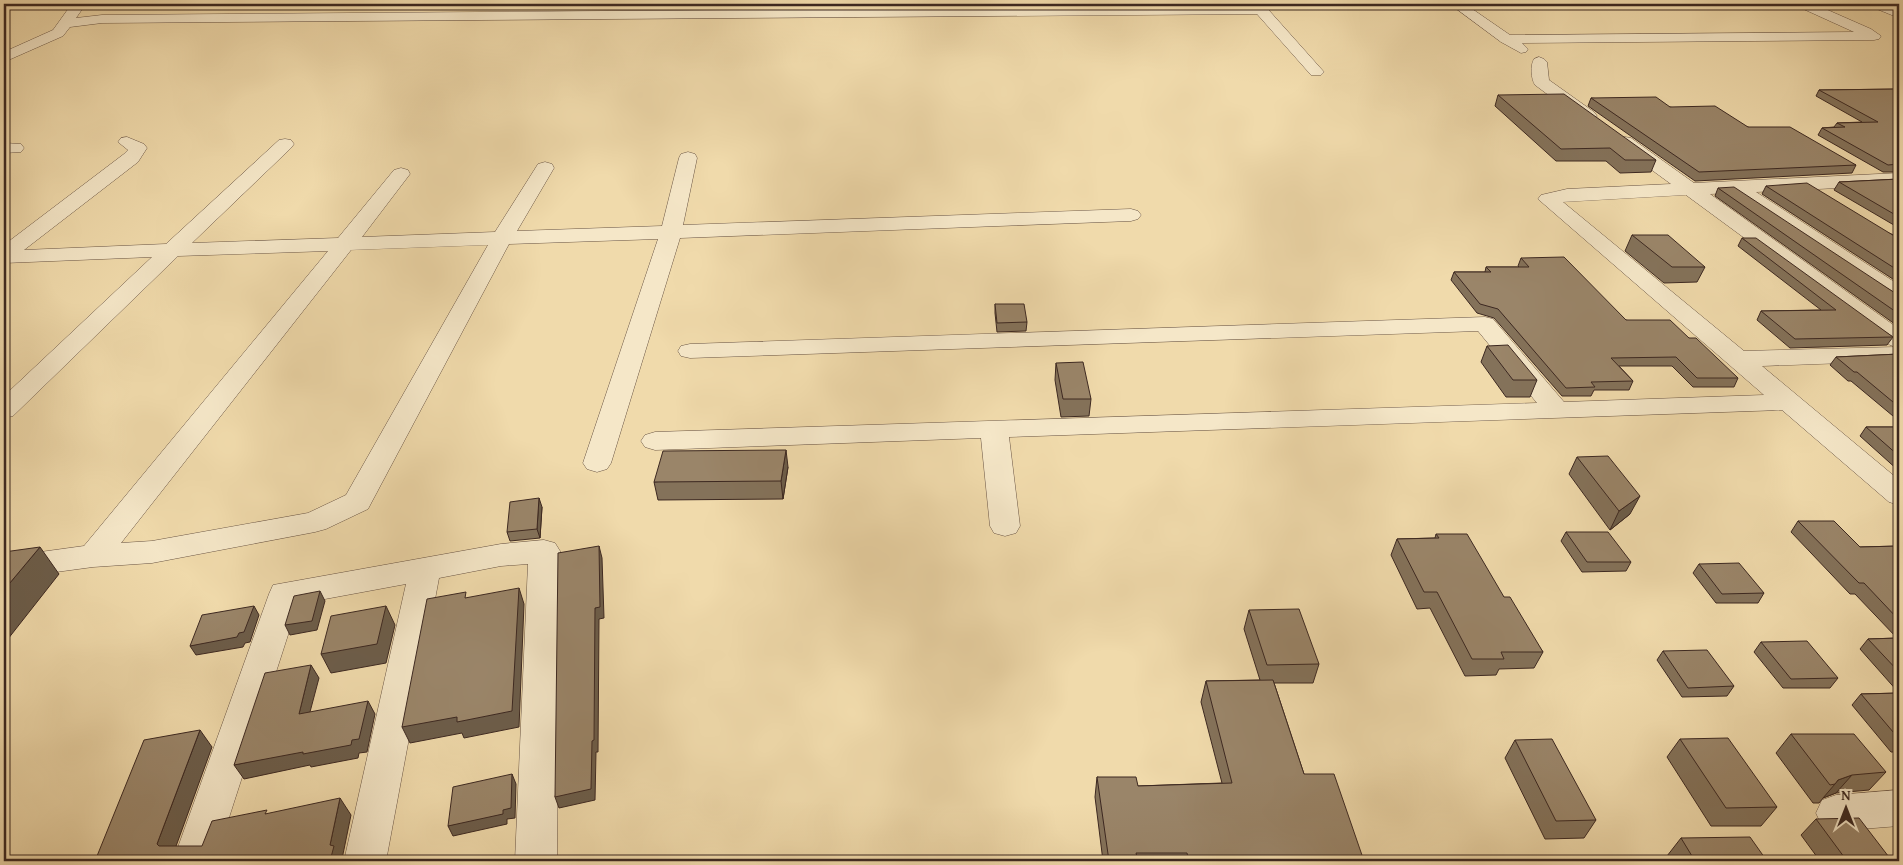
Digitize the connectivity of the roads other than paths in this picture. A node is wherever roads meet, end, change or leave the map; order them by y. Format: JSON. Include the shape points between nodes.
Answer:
{"nodes":[{"id":1,"x":79,"y":4,"type":"edge"},
{"id":2,"x":1457,"y":4,"type":"edge"},
{"id":3,"x":1804,"y":4,"type":"edge"},
{"id":4,"x":1878,"y":4,"type":"edge"},
{"id":5,"x":1899,"y":4,"type":"edge"},
{"id":6,"x":1899,"y":14,"type":"edge"},
{"id":7,"x":66,"y":23,"type":"junction"},
{"id":8,"x":1506,"y":39,"type":"junction"},
{"id":9,"x":4,"y":58,"type":"edge"},
{"id":10,"x":1316,"y":72,"type":"dead end"},
{"id":11,"x":127,"y":142,"type":"dead end"},
{"id":12,"x":285,"y":144,"type":"dead end"},
{"id":13,"x":688,"y":158,"type":"dead end"},
{"id":14,"x":1854,"y":165,"type":"edge"},
{"id":15,"x":546,"y":168,"type":"dead end"},
{"id":16,"x":401,"y":174,"type":"dead end"},
{"id":17,"x":1899,"y":178,"type":"edge"},
{"id":18,"x":1878,"y":179,"type":"junction"},
{"id":19,"x":1806,"y":183,"type":"junction"},
{"id":20,"x":1734,"y":186,"type":"junction"},
{"id":21,"x":1688,"y":188,"type":"junction"},
{"id":22,"x":1899,"y":191,"type":"edge"},
{"id":23,"x":1831,"y":198,"type":"edge"},
{"id":24,"x":1131,"y":215,"type":"dead end"},
{"id":25,"x":671,"y":232,"type":"junction"},
{"id":26,"x":502,"y":238,"type":"junction"},
{"id":27,"x":347,"y":242,"type":"junction"},
{"id":28,"x":172,"y":250,"type":"junction"},
{"id":29,"x":4,"y":256,"type":"edge"},
{"id":30,"x":1899,"y":295,"type":"edge"},
{"id":31,"x":1899,"y":340,"type":"edge"},
{"id":32,"x":690,"y":351,"type":"dead end"},
{"id":33,"x":1899,"y":354,"type":"edge"},
{"id":34,"x":1739,"y":359,"type":"junction"},
{"id":35,"x":1790,"y":402,"type":"junction"},
{"id":36,"x":4,"y":410,"type":"edge"},
{"id":37,"x":1557,"y":410,"type":"junction"},
{"id":38,"x":994,"y":430,"type":"junction"},
{"id":39,"x":655,"y":441,"type":"dead end"},
{"id":40,"x":597,"y":463,"type":"dead end"},
{"id":41,"x":1899,"y":495,"type":"edge"},
{"id":42,"x":1005,"y":526,"type":"dead end"},
{"id":43,"x":93,"y":556,"type":"junction"},
{"id":44,"x":4,"y":568,"type":"edge"},
{"id":45,"x":425,"y":569,"type":"junction"},
{"id":46,"x":1899,"y":808,"type":"edge"},
{"id":47,"x":1836,"y":813,"type":"dead end"},
{"id":48,"x":194,"y":861,"type":"edge"},
{"id":49,"x":365,"y":861,"type":"edge"},
{"id":50,"x":536,"y":861,"type":"edge"}],
"edges":[{"from":1,"to":7,"type":"street"},
{"from":2,"to":8,"type":"street"},
{"from":3,"to":8,"type":"street","via":[[1874,36]]},
{"from":4,"to":5,"type":"street"},
{"from":4,"to":6,"type":"street"},
{"from":7,"to":9,"type":"street","via":[[58,33]]},
{"from":7,"to":10,"type":"street","via":[[102,19],[1261,10]]},
{"from":8,"to":21,"type":"street","via":[[1546,67],[1541,82]]},
{"from":11,"to":29,"type":"street","via":[[138,148],[130,158]]},
{"from":12,"to":28,"type":"street"},
{"from":13,"to":25,"type":"street"},
{"from":14,"to":18,"type":"street"},
{"from":15,"to":26,"type":"street"},
{"from":16,"to":27,"type":"street"},
{"from":17,"to":18,"type":"street"},
{"from":18,"to":19,"type":"street"},
{"from":18,"to":22,"type":"street"},
{"from":19,"to":20,"type":"street"},
{"from":19,"to":23,"type":"street"},
{"from":20,"to":21,"type":"street"},
{"from":20,"to":30,"type":"street"},
{"from":21,"to":31,"type":"street"},
{"from":21,"to":34,"type":"street","via":[[1548,199]]},
{"from":24,"to":25,"type":"street"},
{"from":25,"to":26,"type":"street"},
{"from":25,"to":40,"type":"street"},
{"from":26,"to":27,"type":"street"},
{"from":26,"to":43,"type":"street","via":[[357,502],[315,522],[152,552]]},
{"from":27,"to":28,"type":"street"},
{"from":27,"to":43,"type":"street"},
{"from":28,"to":29,"type":"street"},
{"from":28,"to":36,"type":"street"},
{"from":32,"to":37,"type":"street","via":[[1484,324]]},
{"from":33,"to":34,"type":"street"},
{"from":34,"to":35,"type":"street"},
{"from":35,"to":37,"type":"street"},
{"from":35,"to":41,"type":"street"},
{"from":37,"to":38,"type":"street"},
{"from":38,"to":39,"type":"street"},
{"from":38,"to":42,"type":"street"},
{"from":43,"to":44,"type":"street"},
{"from":45,"to":48,"type":"street","via":[[285,594]]},
{"from":45,"to":49,"type":"street"},
{"from":45,"to":50,"type":"street","via":[[544,551]]},
{"from":46,"to":47,"type":"street"}]}
